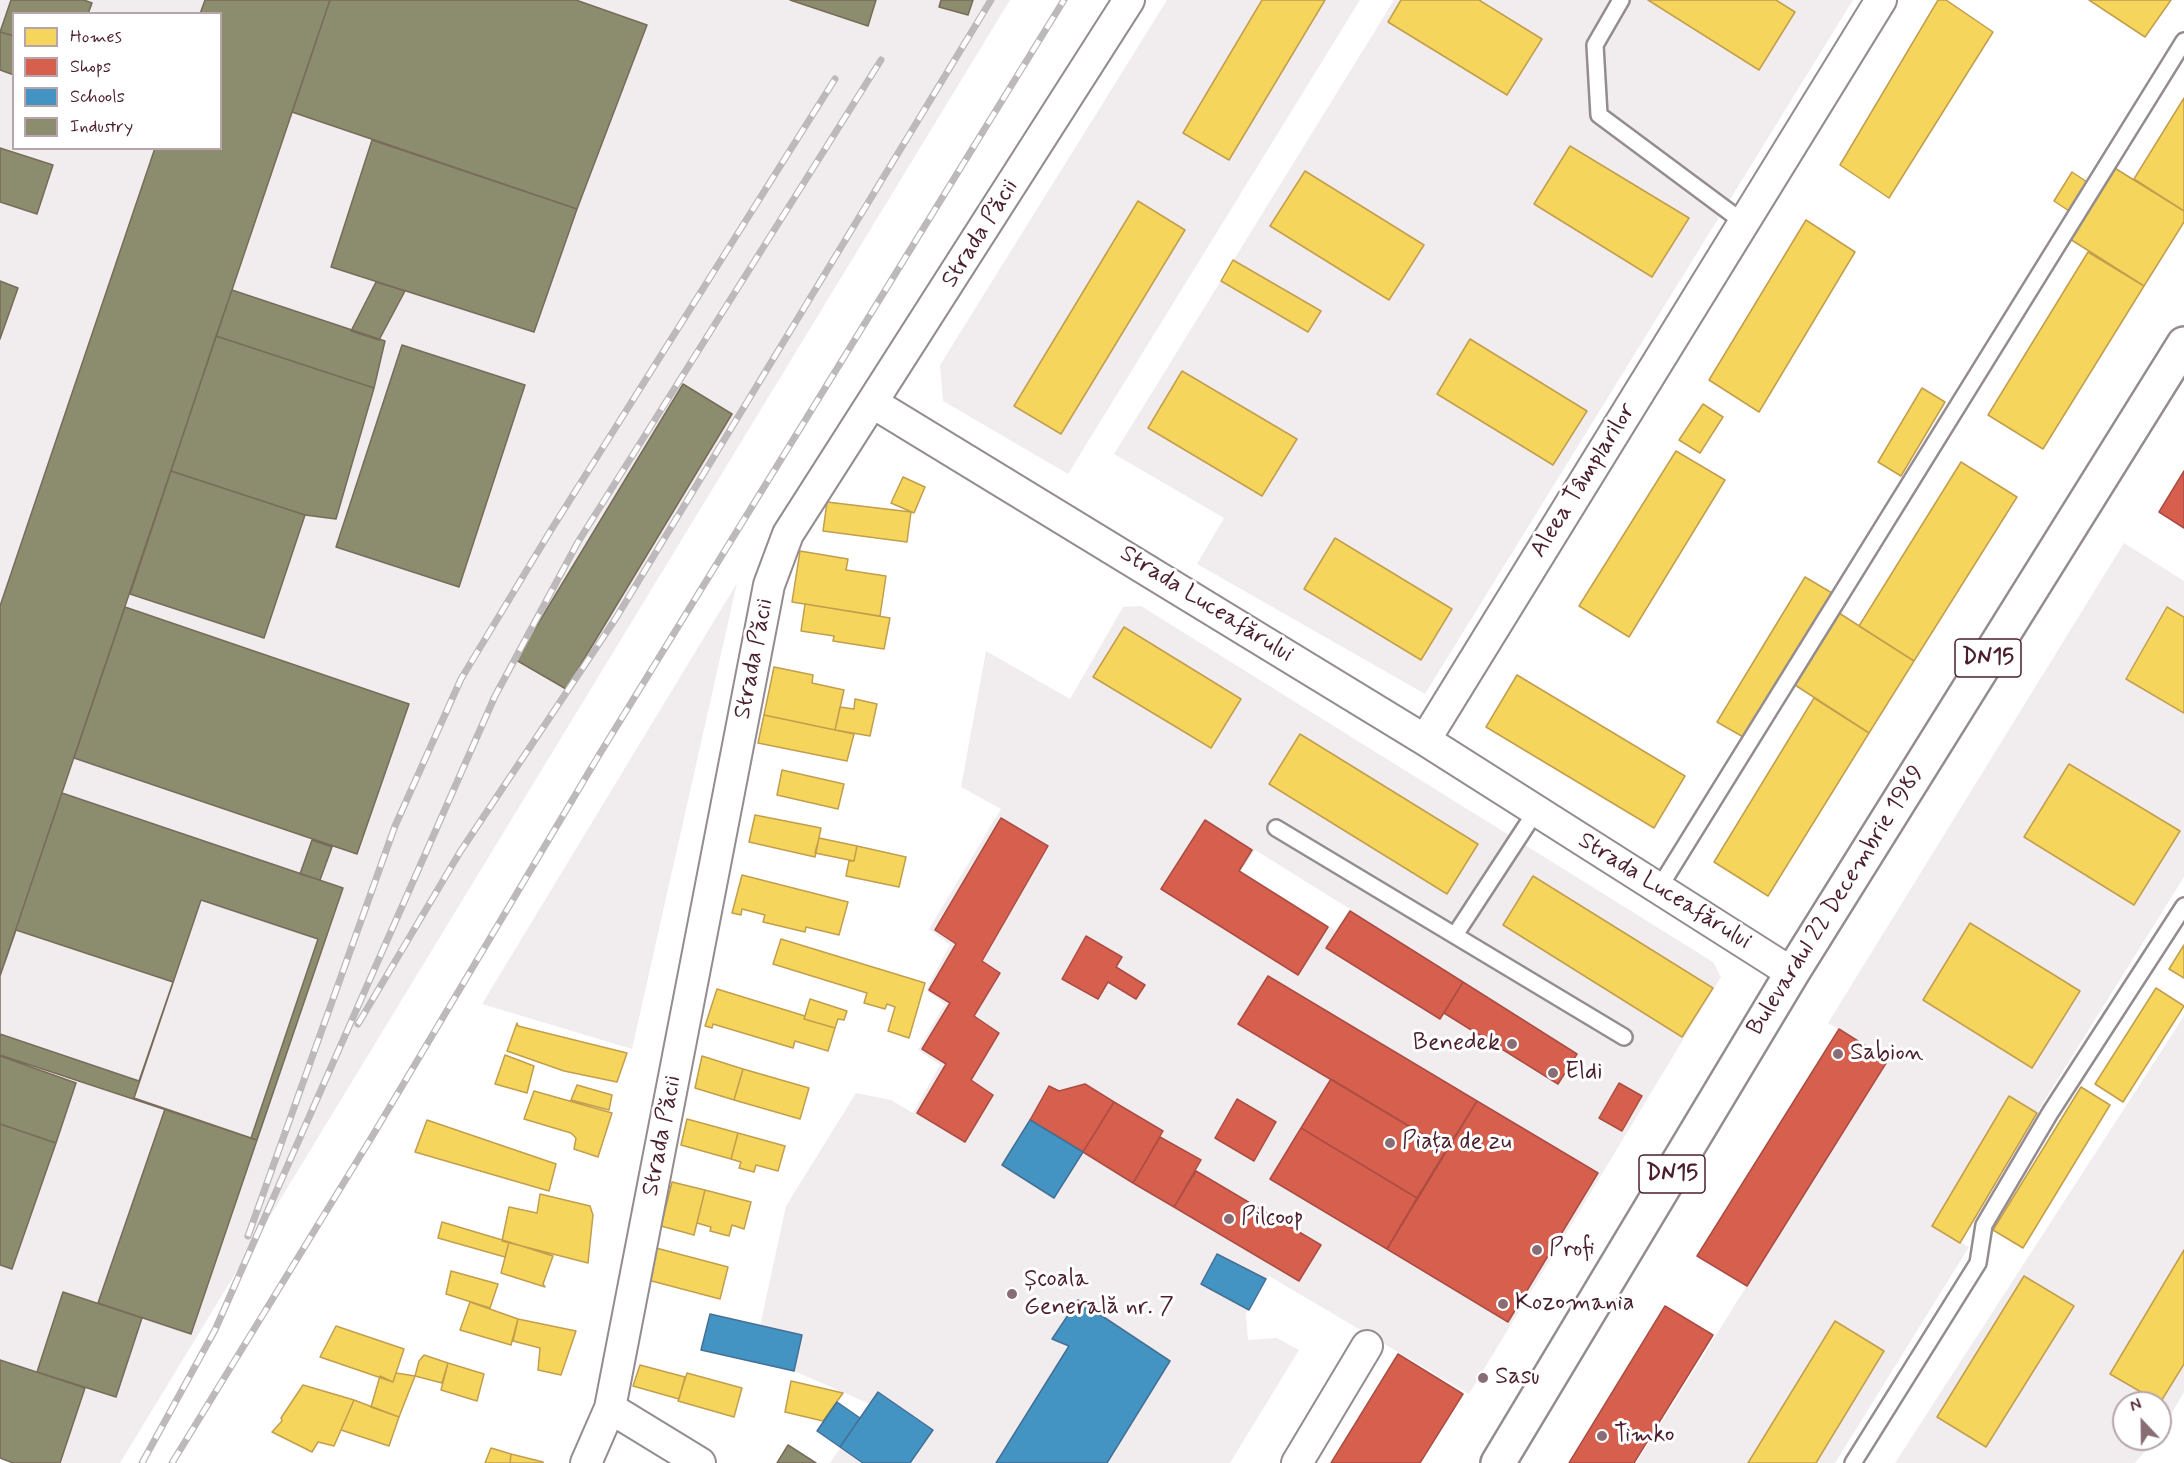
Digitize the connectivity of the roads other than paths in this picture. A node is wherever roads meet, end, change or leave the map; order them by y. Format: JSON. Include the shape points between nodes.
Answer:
{"nodes":[{"id":1,"x":1129,"y":0,"type":"edge"},
{"id":2,"x":1621,"y":0,"type":"edge"},
{"id":3,"x":1881,"y":0,"type":"edge"},
{"id":4,"x":2184,"y":41,"type":"edge"},
{"id":5,"x":1743,"y":222,"type":"junction"},
{"id":6,"x":2184,"y":344,"type":"edge"},
{"id":7,"x":873,"y":403,"type":"junction"},
{"id":8,"x":1425,"y":741,"type":"junction"},
{"id":9,"x":1536,"y":811,"type":"junction"},
{"id":10,"x":1276,"y":828,"type":"dead end"},
{"id":11,"x":1659,"y":888,"type":"junction"},
{"id":12,"x":2184,"y":906,"type":"edge"},
{"id":13,"x":1455,"y":936,"type":"junction"},
{"id":14,"x":1792,"y":973,"type":"junction"},
{"id":15,"x":1624,"y":1037,"type":"dead end"},
{"id":16,"x":1367,"y":1346,"type":"dead end"},
{"id":17,"x":610,"y":1408,"type":"junction"},
{"id":18,"x":586,"y":1463,"type":"edge"},
{"id":19,"x":700,"y":1463,"type":"edge"},
{"id":20,"x":1297,"y":1463,"type":"edge"},
{"id":21,"x":1498,"y":1463,"type":"edge"},
{"id":22,"x":1853,"y":1463,"type":"edge"}],
"edges":[{"from":1,"to":7,"type":"street","name":"Strada Păcii"},
{"from":2,"to":5,"type":"lane","via":[[1595,45],[1599,115]]},
{"from":3,"to":5,"type":"street","name":"Aleea Tâmplarilor"},
{"from":4,"to":11,"type":"lane"},
{"from":5,"to":8,"type":"street","name":"Aleea Tâmplarilor"},
{"from":6,"to":14,"type":"main road","name":"Bulevardul 22 Decembrie 1989","number":"DN15"},
{"from":7,"to":8,"type":"street","name":"Strada Luceafărului"},
{"from":7,"to":17,"type":"street","name":"Strada Păcii","via":[[788,534],[769,585]]},
{"from":8,"to":9,"type":"street","name":"Strada Luceafărului"},
{"from":9,"to":11,"type":"street","name":"Strada Luceafărului"},
{"from":9,"to":13,"type":"lane"},
{"from":10,"to":13,"type":"lane"},
{"from":11,"to":14,"type":"street","name":"Strada Luceafărului"},
{"from":12,"to":22,"type":"lane","via":[[2050,1113],[1984,1225],[1978,1263]]},
{"from":13,"to":15,"type":"lane"},
{"from":14,"to":21,"type":"main road","name":"Bulevardul 22 Decembrie 1989","number":"DN15"},
{"from":16,"to":20,"type":"street"},
{"from":17,"to":18,"type":"street","name":"Strada Păcii"},
{"from":17,"to":19,"type":"street"}]}
